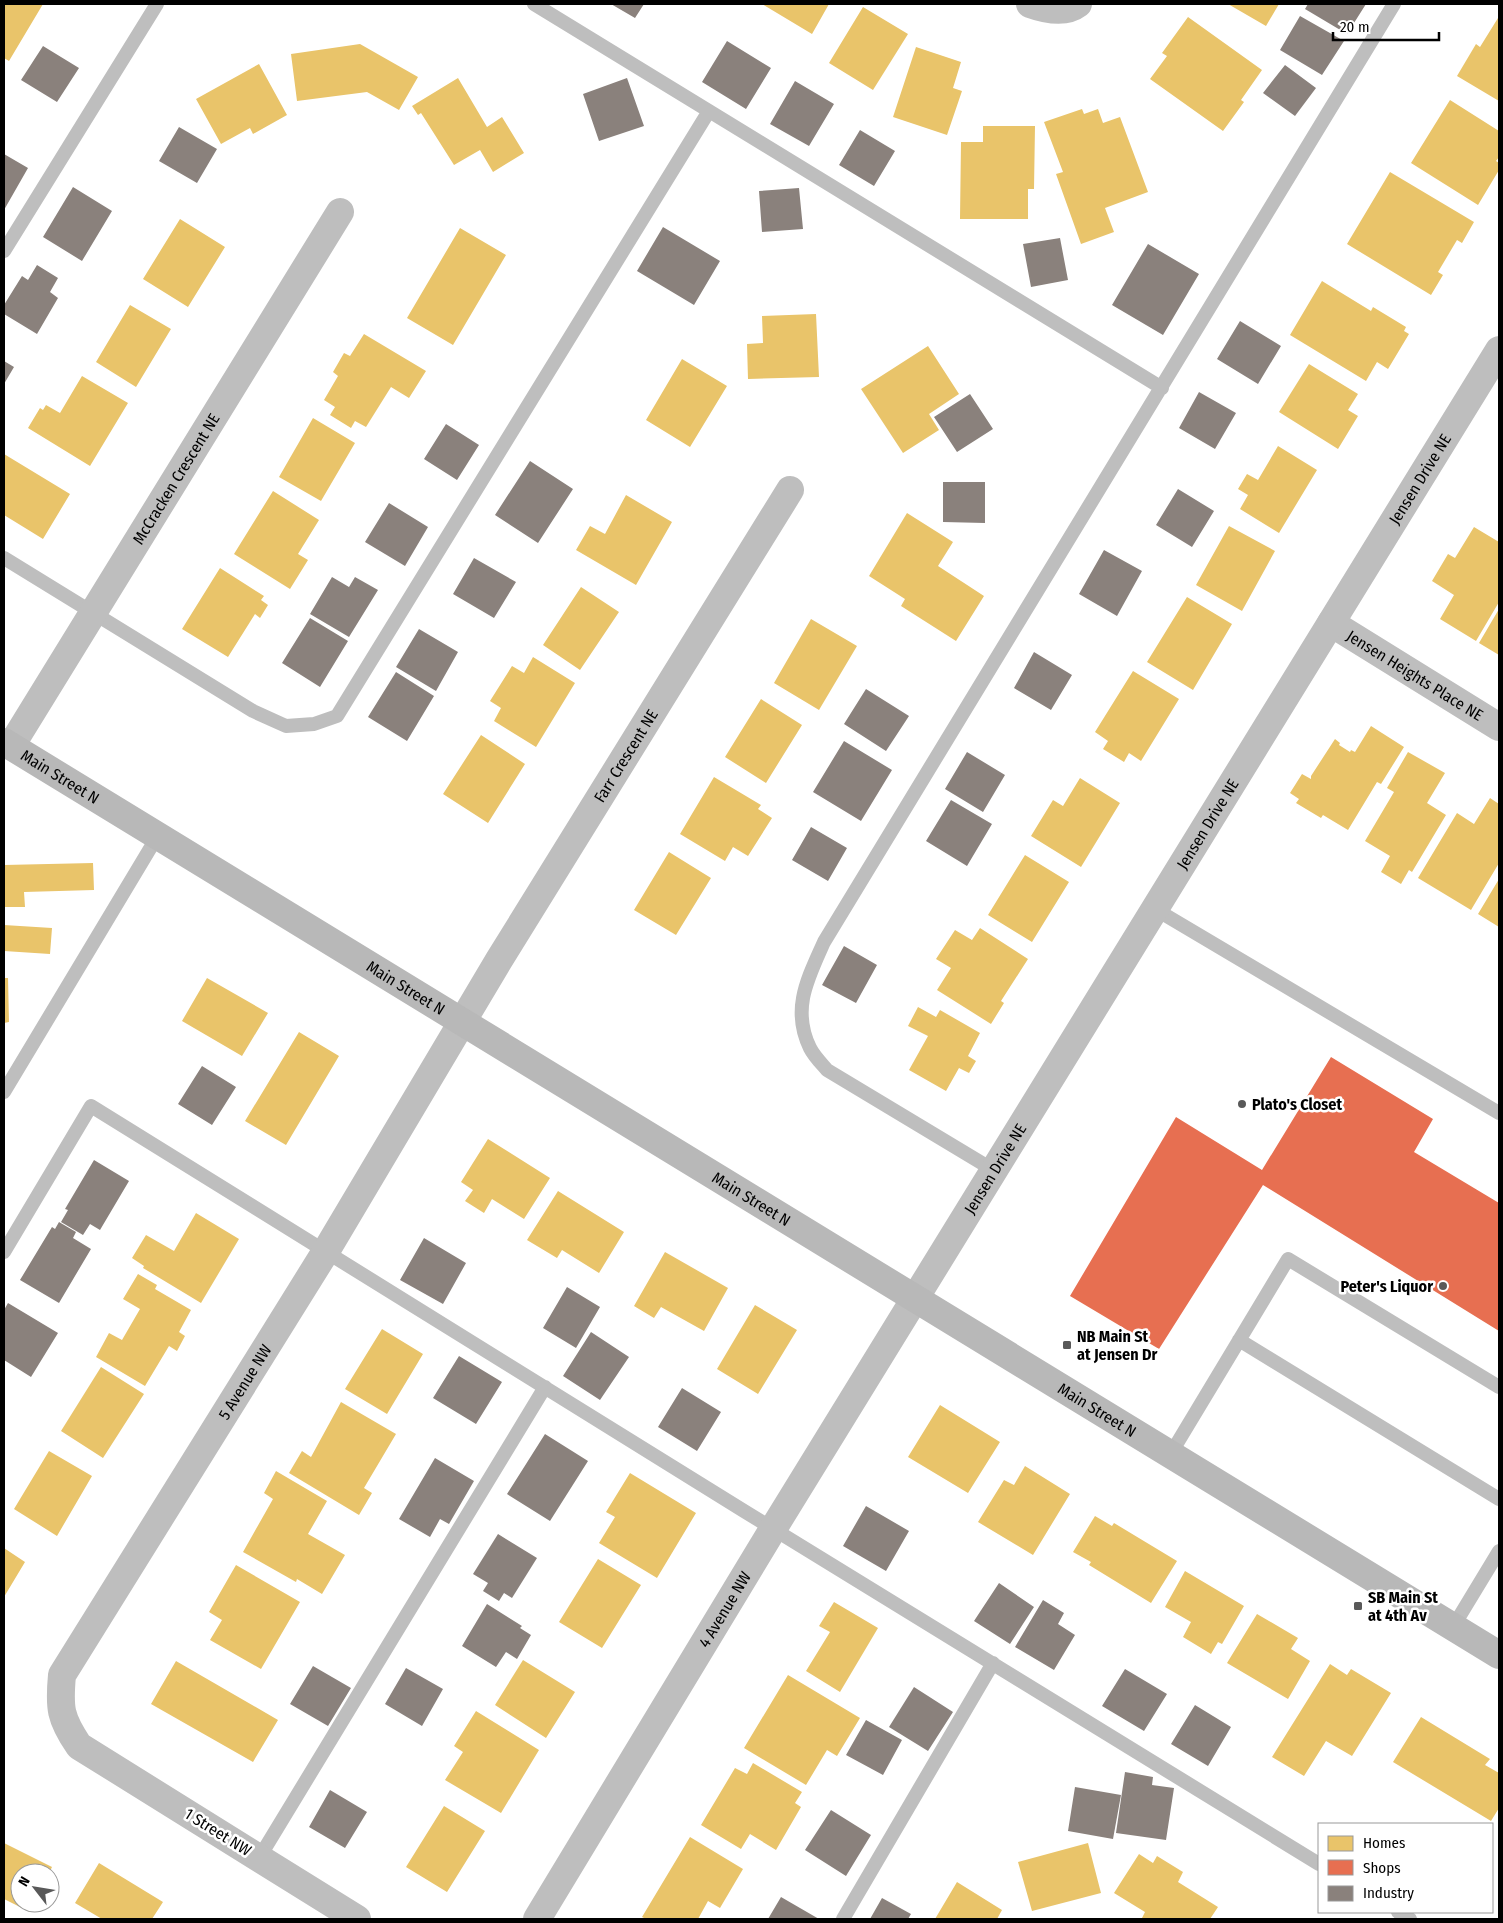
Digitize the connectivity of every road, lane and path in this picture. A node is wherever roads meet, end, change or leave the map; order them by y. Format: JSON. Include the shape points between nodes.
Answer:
{"nodes":[{"id":1,"x":157,"y":4,"type":"edge"},
{"id":2,"x":534,"y":4,"type":"edge"},
{"id":3,"x":1030,"y":4,"type":"edge"},
{"id":4,"x":1078,"y":4,"type":"edge"},
{"id":5,"x":1394,"y":4,"type":"edge"},
{"id":6,"x":709,"y":111,"type":"junction"},
{"id":7,"x":340,"y":212,"type":"dead end"},
{"id":8,"x":4,"y":252,"type":"edge"},
{"id":9,"x":1499,"y":350,"type":"edge"},
{"id":10,"x":1162,"y":388,"type":"junction"},
{"id":11,"x":790,"y":490,"type":"dead end"},
{"id":12,"x":4,"y":558,"type":"edge"},
{"id":13,"x":93,"y":613,"type":"junction"},
{"id":14,"x":1331,"y":623,"type":"junction"},
{"id":15,"x":1499,"y":727,"type":"edge"},
{"id":16,"x":7,"y":744,"type":"edge"},
{"id":17,"x":157,"y":837,"type":"junction"},
{"id":18,"x":1155,"y":909,"type":"junction"},
{"id":19,"x":462,"y":1022,"type":"junction"},
{"id":20,"x":4,"y":1092,"type":"edge"},
{"id":21,"x":1499,"y":1113,"type":"edge"},
{"id":22,"x":995,"y":1171,"type":"junction"},
{"id":23,"x":326,"y":1251,"type":"junction"},
{"id":24,"x":4,"y":1252,"type":"edge"},
{"id":25,"x":916,"y":1299,"type":"junction"},
{"id":26,"x":1238,"y":1340,"type":"junction"},
{"id":27,"x":1499,"y":1386,"type":"edge"},
{"id":28,"x":545,"y":1387,"type":"junction"},
{"id":29,"x":1170,"y":1455,"type":"junction"},
{"id":30,"x":1499,"y":1499,"type":"edge"},
{"id":31,"x":773,"y":1529,"type":"junction"},
{"id":32,"x":1499,"y":1551,"type":"edge"},
{"id":33,"x":1453,"y":1627,"type":"junction"},
{"id":34,"x":1499,"y":1656,"type":"edge"},
{"id":35,"x":993,"y":1663,"type":"junction"},
{"id":36,"x":79,"y":1746,"type":"joint"},
{"id":37,"x":259,"y":1858,"type":"junction"},
{"id":38,"x":1318,"y":1863,"type":"edge"},
{"id":39,"x":357,"y":1919,"type":"edge"},
{"id":40,"x":537,"y":1919,"type":"edge"},
{"id":41,"x":843,"y":1919,"type":"edge"}],
"edges":[{"from":1,"to":8,"type":"lane"},
{"from":2,"to":6,"type":"lane"},
{"from":3,"to":4,"type":"street","via":[[1046,9],[1073,8]]},
{"from":5,"to":10,"type":"lane"},
{"from":6,"to":10,"type":"lane"},
{"from":6,"to":13,"type":"lane","via":[[336,716],[314,724],[286,726],[253,711]]},
{"from":7,"to":13,"type":"street","name":"McCracken Crescent NE"},
{"from":9,"to":14,"type":"street","name":"Jensen Drive NE"},
{"from":10,"to":22,"type":"lane","via":[[824,942],[805,984],[800,1014],[810,1048],[827,1070]]},
{"from":11,"to":19,"type":"street","name":"Farr Crescent NE"},
{"from":12,"to":13,"type":"lane"},
{"from":13,"to":16,"type":"street","name":"McCracken Crescent NE"},
{"from":14,"to":15,"type":"street","name":"Jensen Heights Place NE"},
{"from":14,"to":18,"type":"street","name":"Jensen Drive NE"},
{"from":16,"to":17,"type":"main road","name":"Main Street N"},
{"from":17,"to":19,"type":"main road","name":"Main Street N"},
{"from":17,"to":20,"type":"lane"},
{"from":18,"to":21,"type":"lane"},
{"from":18,"to":22,"type":"street","name":"Jensen Drive NE"},
{"from":19,"to":23,"type":"street","name":"5 Avenue NW"},
{"from":19,"to":25,"type":"main road","name":"Main Street N"},
{"from":22,"to":25,"type":"street","name":"Jensen Drive NE"},
{"from":23,"to":24,"type":"lane","via":[[91,1106]]},
{"from":23,"to":28,"type":"lane"},
{"from":23,"to":36,"type":"street","name":"5 Avenue NW","via":[[62,1675],[59,1700],[64,1725]]},
{"from":25,"to":29,"type":"main road","name":"Main Street N"},
{"from":25,"to":31,"type":"street","name":"4 Avenue NW"},
{"from":26,"to":27,"type":"lane","via":[[1288,1259]]},
{"from":26,"to":29,"type":"lane"},
{"from":26,"to":30,"type":"lane"},
{"from":28,"to":31,"type":"lane"},
{"from":28,"to":37,"type":"lane"},
{"from":29,"to":33,"type":"main road","name":"Main Street N"},
{"from":31,"to":35,"type":"lane"},
{"from":31,"to":40,"type":"street","name":"4 Avenue NW"},
{"from":32,"to":33,"type":"lane"},
{"from":33,"to":34,"type":"main road","name":"Main Street N"},
{"from":35,"to":38,"type":"lane"},
{"from":35,"to":41,"type":"lane"},
{"from":36,"to":37,"type":"street","name":"1 Street NW"},
{"from":37,"to":39,"type":"street","name":"1 Street NW"}]}
